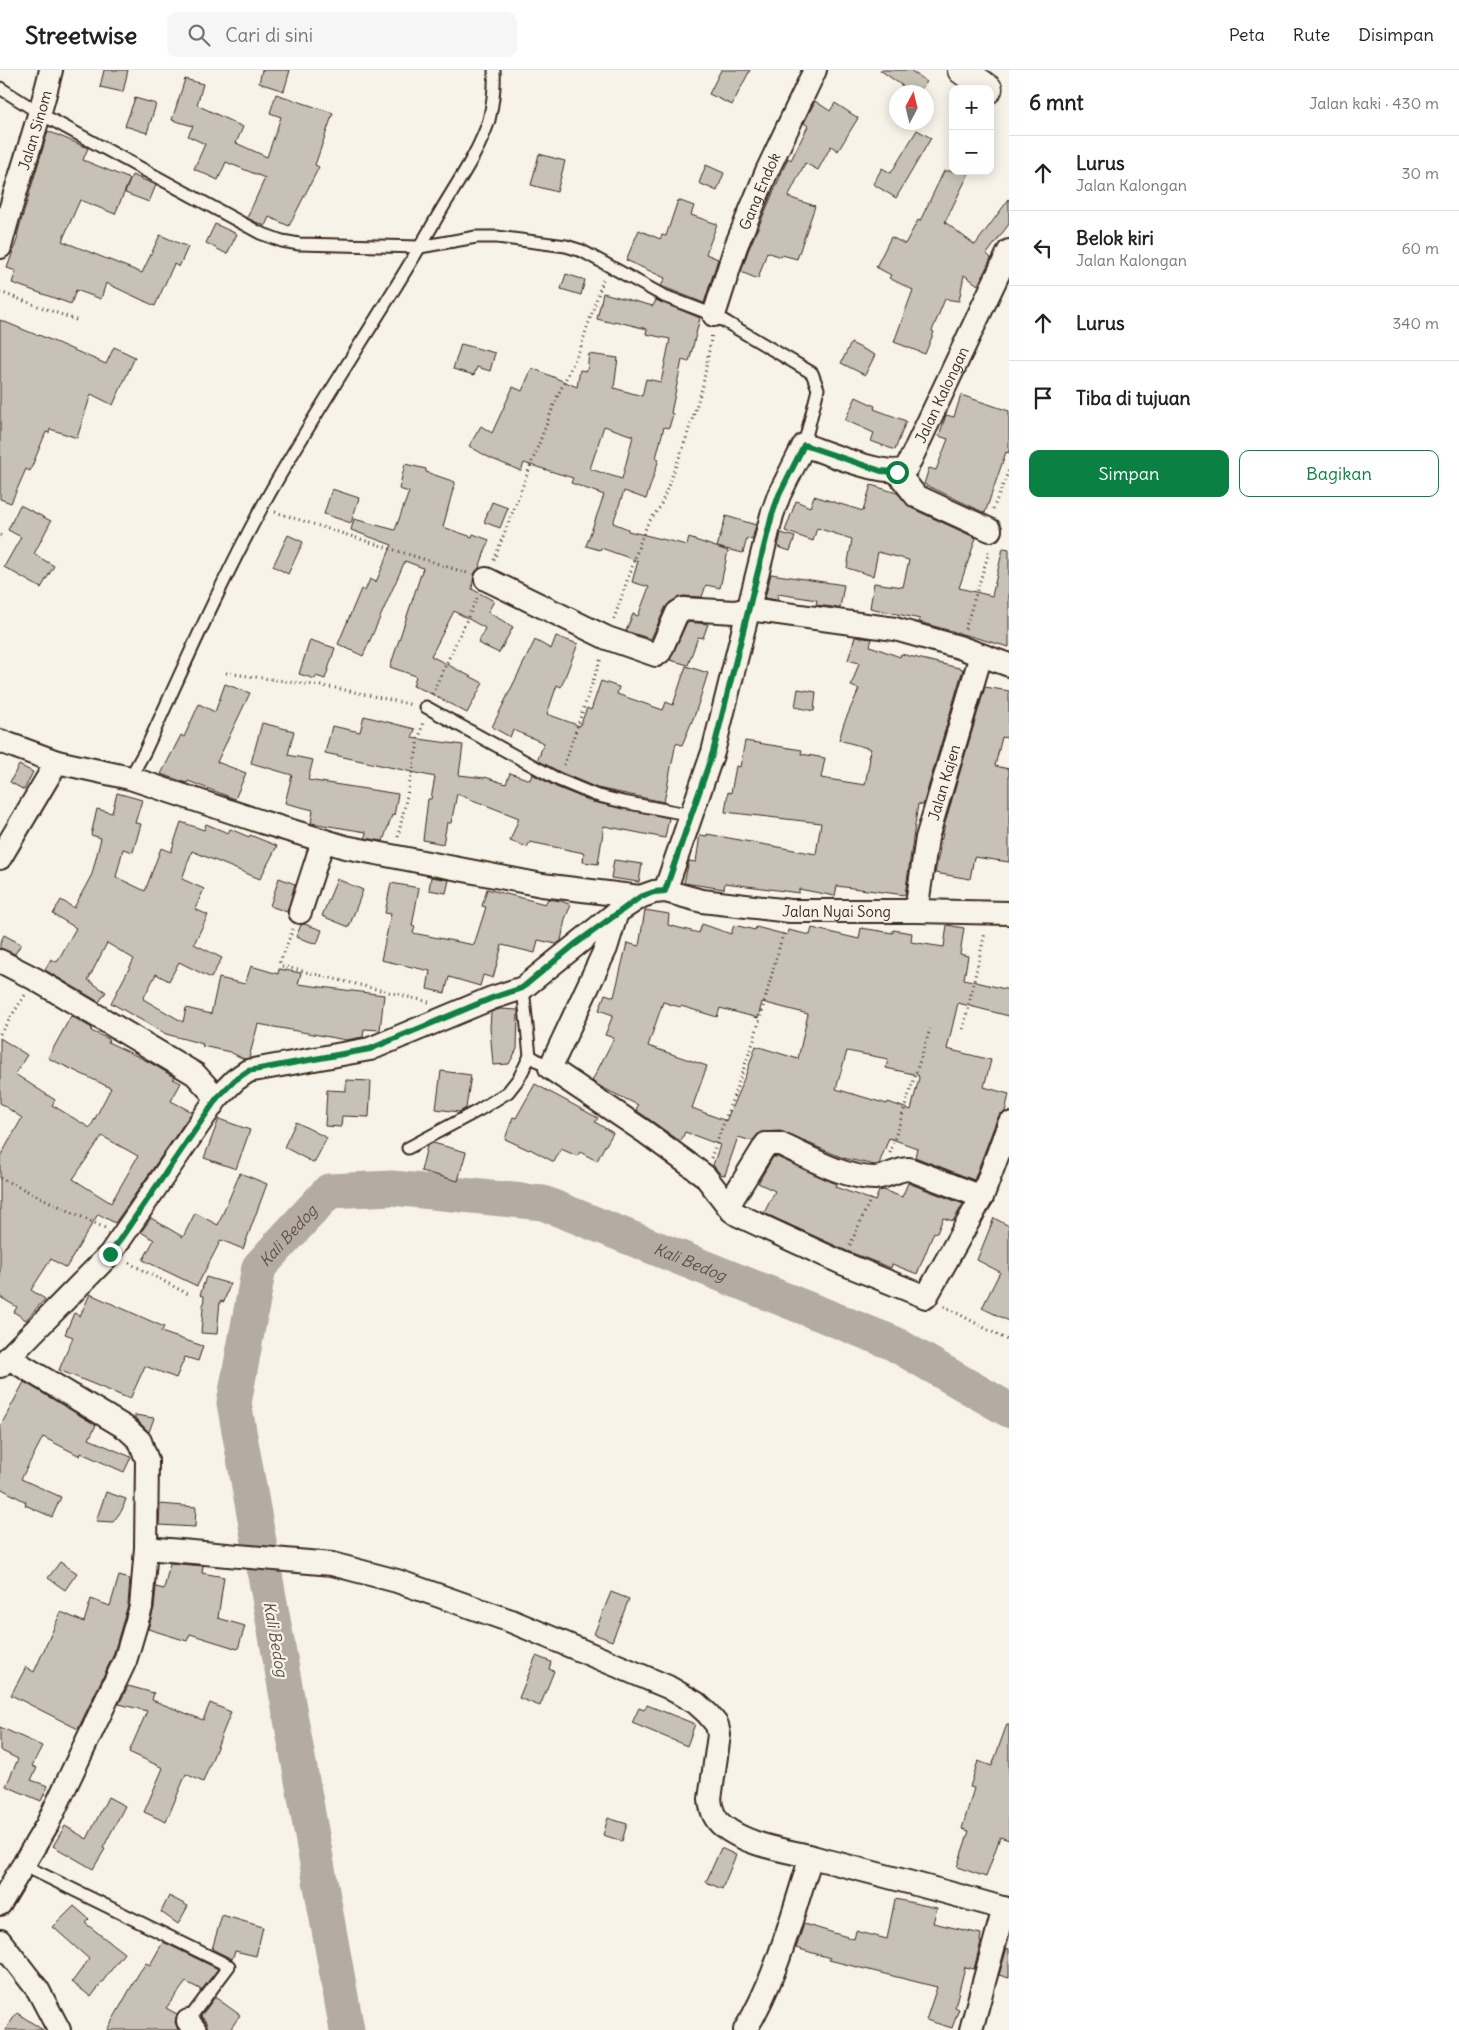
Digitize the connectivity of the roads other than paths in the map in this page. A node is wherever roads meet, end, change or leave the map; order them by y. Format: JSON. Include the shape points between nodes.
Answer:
{"nodes":[{"id":1,"x":51,"y":70,"type":"edge"},
{"id":2,"x":494,"y":70,"type":"edge"},
{"id":3,"x":815,"y":70,"type":"edge"},
{"id":4,"x":962,"y":70,"type":"edge"},
{"id":5,"x":983,"y":85,"type":"edge"},
{"id":6,"x":0,"y":88,"type":"edge"},
{"id":7,"x":994,"y":92,"type":"edge"},
{"id":8,"x":1009,"y":101,"type":"edge"},
{"id":9,"x":41,"y":114,"type":"junction"},
{"id":10,"x":3,"y":223,"type":"edge"},
{"id":11,"x":0,"y":247,"type":"edge"},
{"id":12,"x":420,"y":247,"type":"junction"},
{"id":13,"x":1009,"y":251,"type":"edge"},
{"id":14,"x":1002,"y":287,"type":"edge"},
{"id":15,"x":714,"y":315,"type":"junction"},
{"id":16,"x":804,"y":445,"type":"junction"},
{"id":17,"x":897,"y":472,"type":"junction"},
{"id":18,"x":990,"y":530,"type":"road end"},
{"id":19,"x":486,"y":580,"type":"road end"},
{"id":20,"x":749,"y":609,"type":"junction"},
{"id":21,"x":981,"y":655,"type":"junction"},
{"id":22,"x":1009,"y":665,"type":"edge"},
{"id":23,"x":426,"y":708,"type":"road end"},
{"id":24,"x":0,"y":741,"type":"edge"},
{"id":25,"x":56,"y":762,"type":"junction"},
{"id":26,"x":130,"y":778,"type":"junction"},
{"id":27,"x":692,"y":815,"type":"junction"},
{"id":28,"x":324,"y":841,"type":"junction"},
{"id":29,"x":0,"y":858,"type":"edge"},
{"id":30,"x":665,"y":891,"type":"junction"},
{"id":31,"x":640,"y":897,"type":"junction"},
{"id":32,"x":916,"y":910,"type":"junction"},
{"id":33,"x":300,"y":912,"type":"road end"},
{"id":34,"x":617,"y":912,"type":"junction"},
{"id":35,"x":999,"y":913,"type":"edge"},
{"id":36,"x":0,"y":961,"type":"edge"},
{"id":37,"x":522,"y":988,"type":"junction"},
{"id":38,"x":530,"y":1056,"type":"junction"},
{"id":39,"x":550,"y":1068,"type":"junction"},
{"id":40,"x":248,"y":1071,"type":"junction"},
{"id":41,"x":195,"y":1074,"type":"junction"},
{"id":42,"x":217,"y":1098,"type":"junction"},
{"id":43,"x":1009,"y":1124,"type":"edge"},
{"id":44,"x":408,"y":1148,"type":"dead end"},
{"id":45,"x":982,"y":1197,"type":"junction"},
{"id":46,"x":728,"y":1206,"type":"junction"},
{"id":47,"x":5,"y":1362,"type":"edge"},
{"id":48,"x":146,"y":1548,"type":"junction"},
{"id":49,"x":812,"y":1857,"type":"junction"},
{"id":50,"x":23,"y":1865,"type":"junction"},
{"id":51,"x":0,"y":1904,"type":"edge"},
{"id":52,"x":1006,"y":1909,"type":"edge"},
{"id":53,"x":0,"y":1941,"type":"edge"},
{"id":54,"x":188,"y":2027,"type":"edge"},
{"id":55,"x":59,"y":2030,"type":"edge"},
{"id":56,"x":744,"y":2030,"type":"edge"},
{"id":57,"x":971,"y":2030,"type":"edge"}],
"edges":[{"from":1,"to":9,"type":"street","name":"Jalan Sinom"},
{"from":2,"to":12,"type":"lane","via":[[494,96],[480,142]]},
{"from":3,"to":15,"type":"street","name":"Gang Endok","via":[[736,246]]},
{"from":4,"to":5,"type":"main road"},
{"from":6,"to":9,"type":"lane"},
{"from":7,"to":8,"type":"main road"},
{"from":9,"to":10,"type":"street","name":"Jalan Sinom"},
{"from":9,"to":12,"type":"lane","via":[[260,233],[282,241]]},
{"from":10,"to":11,"type":"street","name":"Jalan Sinom"},
{"from":12,"to":15,"type":"lane","via":[[476,237],[566,246],[582,250],[664,296]]},
{"from":12,"to":26,"type":"lane","via":[[295,448],[262,508],[223,582]]},
{"from":13,"to":14,"type":"street","name":"Jalan Kalongan"},
{"from":14,"to":17,"type":"street","name":"Jalan Kalongan","via":[[909,464]]},
{"from":15,"to":16,"type":"lane","via":[[812,373],[818,389]]},
{"from":16,"to":17,"type":"street","via":[[881,471]]},
{"from":16,"to":20,"type":"street","via":[[772,515]]},
{"from":17,"to":18,"type":"street","via":[[916,496]]},
{"from":19,"to":20,"type":"street","via":[[607,638],[656,655],[677,613],[683,609],[735,612]]},
{"from":20,"to":21,"type":"street","via":[[895,629]]},
{"from":20,"to":27,"type":"street","via":[[713,752]]},
{"from":21,"to":22,"type":"street"},
{"from":21,"to":32,"type":"street","name":"Jalan Kajen","via":[[926,838]]},
{"from":23,"to":27,"type":"lane","via":[[559,780],[595,795]]},
{"from":24,"to":25,"type":"street"},
{"from":25,"to":26,"type":"street"},
{"from":25,"to":29,"type":"street"},
{"from":26,"to":28,"type":"street"},
{"from":27,"to":30,"type":"street"},
{"from":28,"to":31,"type":"street","via":[[542,885]]},
{"from":28,"to":33,"type":"street"},
{"from":30,"to":31,"type":"street"},
{"from":30,"to":32,"type":"street","name":"Jalan Nyai Song","via":[[702,901],[790,910]]},
{"from":31,"to":34,"type":"street"},
{"from":32,"to":35,"type":"street","name":"Jalan Nyai Song"},
{"from":34,"to":37,"type":"street"},
{"from":34,"to":39,"type":"street","via":[[606,948]]},
{"from":36,"to":41,"type":"street"},
{"from":37,"to":38,"type":"lane"},
{"from":37,"to":40,"type":"street","via":[[370,1049]]},
{"from":38,"to":39,"type":"lane"},
{"from":38,"to":44,"type":"lane","via":[[508,1092]]},
{"from":39,"to":46,"type":"street","via":[[705,1176]]},
{"from":40,"to":41,"type":"street"},
{"from":40,"to":42,"type":"street"},
{"from":41,"to":42,"type":"street"},
{"from":42,"to":47,"type":"street","via":[[117,1245]]},
{"from":43,"to":45,"type":"street"},
{"from":45,"to":46,"type":"street","via":[[909,1169],[881,1177],[862,1177],[834,1169],[773,1143],[766,1144]]},
{"from":45,"to":46,"type":"street","via":[[926,1297],[738,1216]]},
{"from":47,"to":48,"type":"street","via":[[126,1428],[140,1441],[147,1460]]},
{"from":48,"to":49,"type":"street","via":[[332,1564],[397,1581],[511,1621],[668,1687],[696,1703],[717,1725],[719,1735],[710,1799],[714,1817],[743,1837]]},
{"from":48,"to":50,"type":"street","via":[[141,1607],[125,1661],[47,1825]]},
{"from":49,"to":52,"type":"street"},
{"from":49,"to":56,"type":"street","via":[[768,1984]]},
{"from":50,"to":51,"type":"street"},
{"from":50,"to":54,"type":"lane","via":[[229,1966]]},
{"from":52,"to":57,"type":"street"},
{"from":53,"to":55,"type":"street","via":[[38,1990]]}]}
